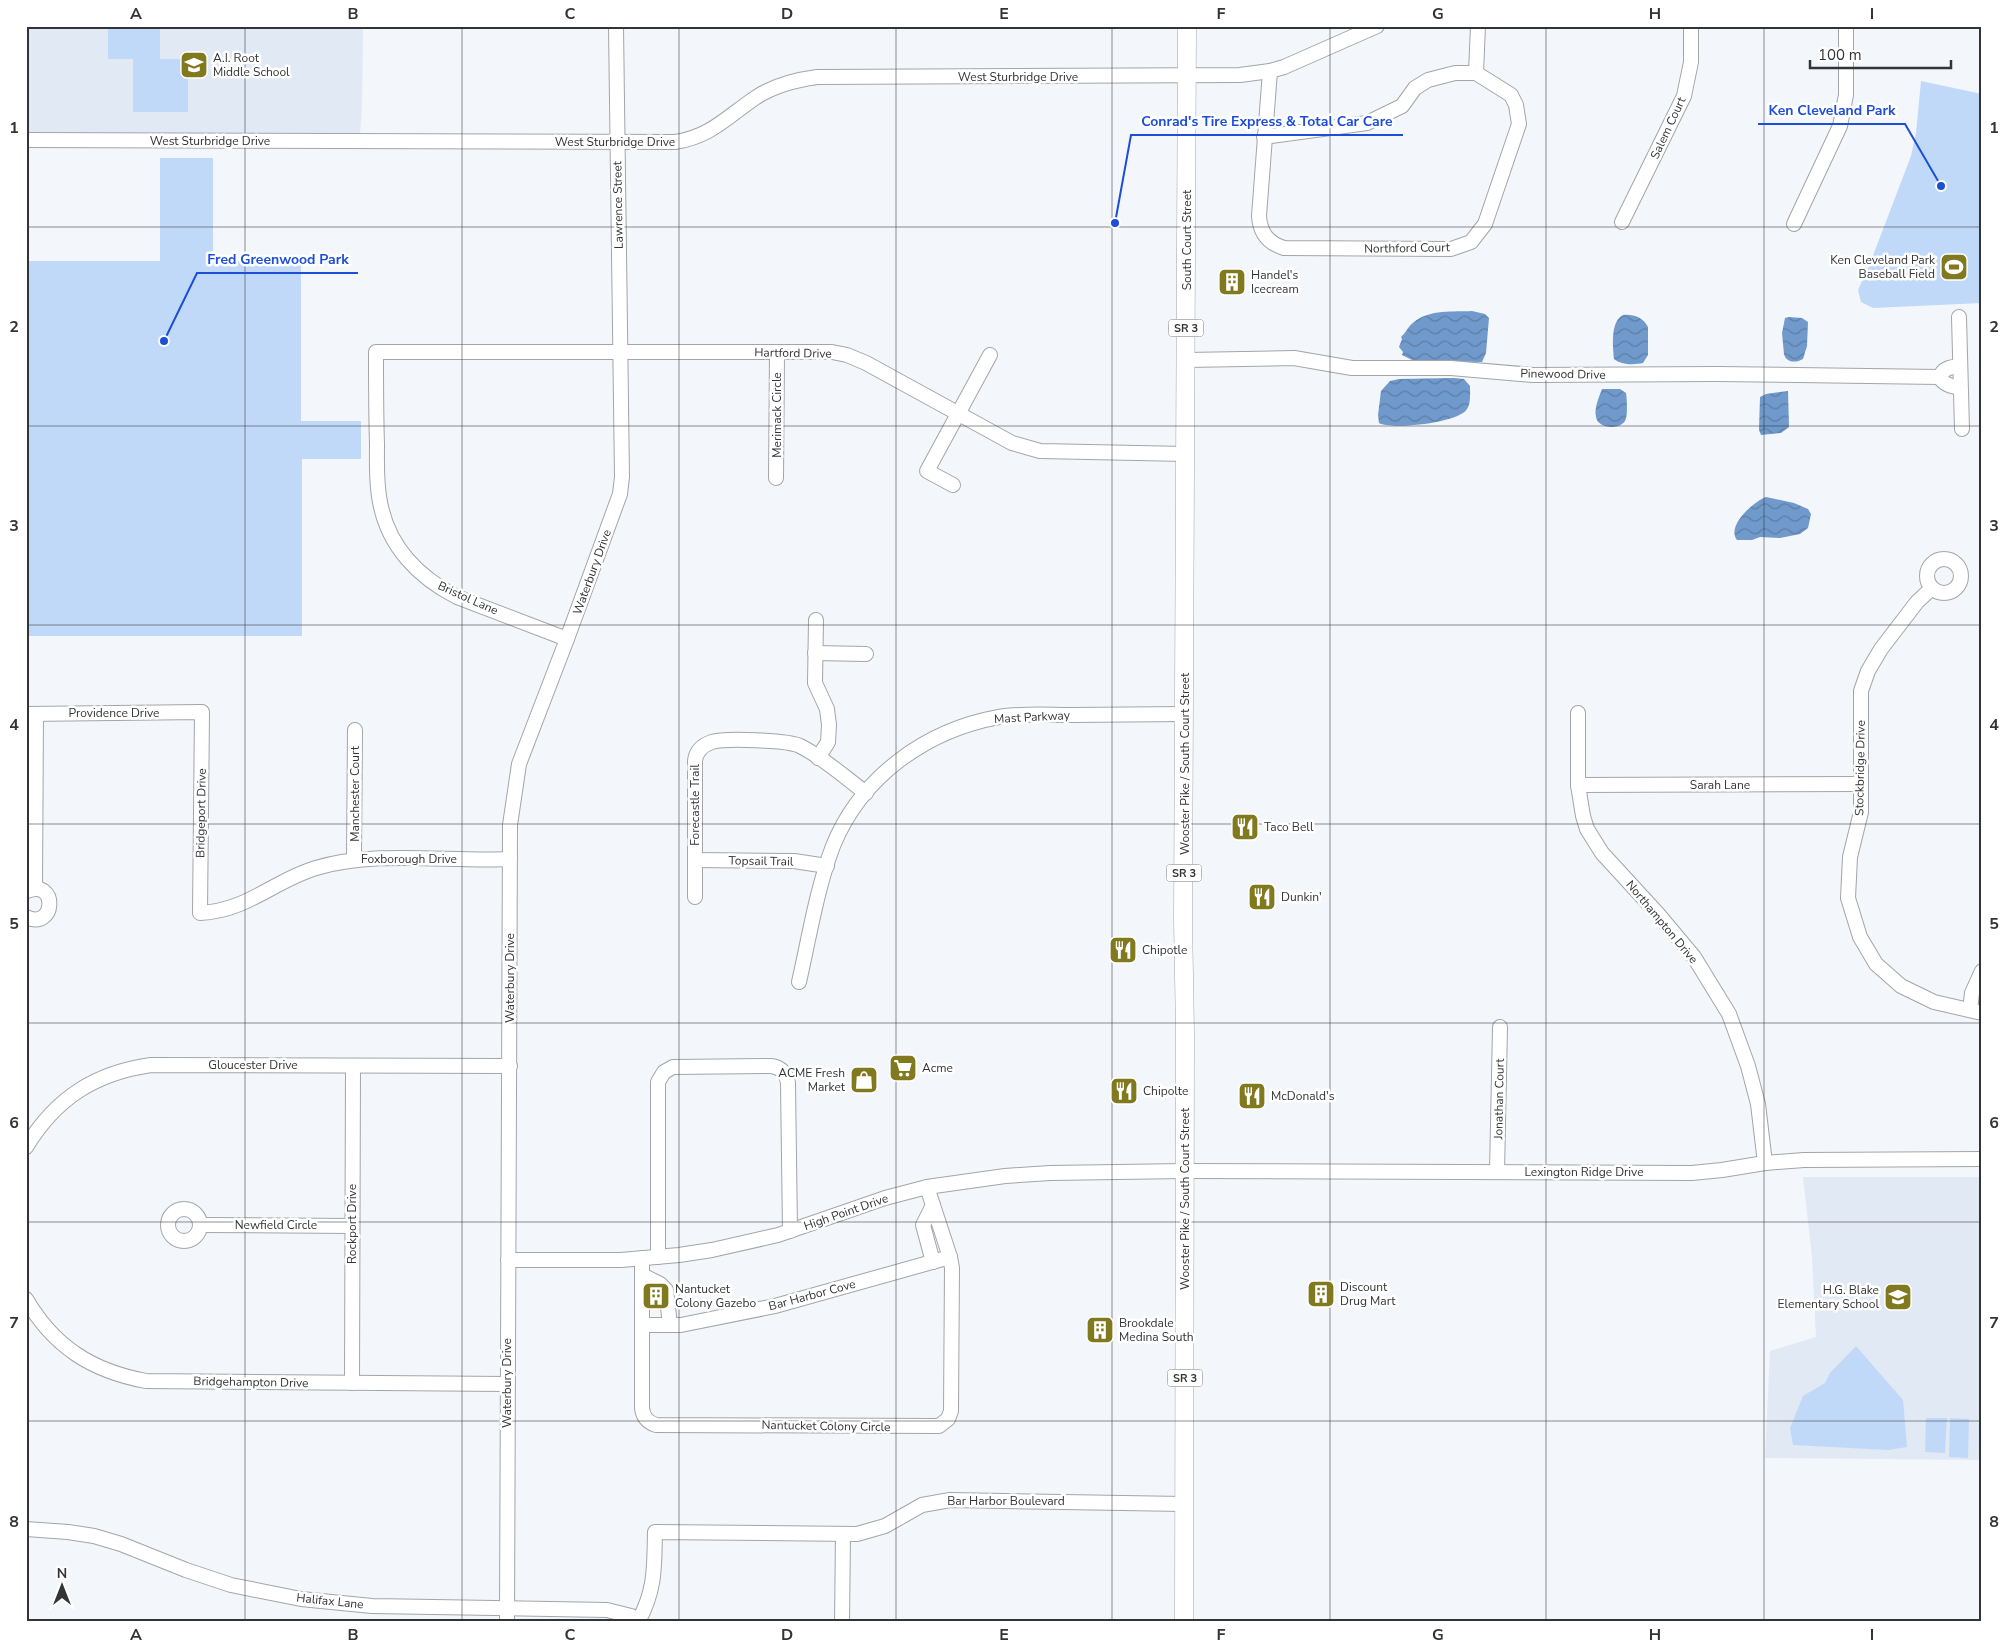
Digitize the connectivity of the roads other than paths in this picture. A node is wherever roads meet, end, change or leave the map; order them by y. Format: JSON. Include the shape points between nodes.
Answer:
{"nodes":[{"id":1,"x":616,"y":26,"type":"edge"},
{"id":2,"x":1187,"y":26,"type":"edge"},
{"id":3,"x":1377,"y":26,"type":"edge"},
{"id":4,"x":1478,"y":26,"type":"edge"},
{"id":5,"x":1691,"y":26,"type":"edge"},
{"id":6,"x":1846,"y":26,"type":"edge"},
{"id":7,"x":1270,"y":71,"type":"junction"},
{"id":8,"x":1476,"y":73,"type":"junction"},
{"id":9,"x":1187,"y":76,"type":"junction"},
{"id":10,"x":1264,"y":137,"type":"junction"},
{"id":11,"x":26,"y":140,"type":"edge"},
{"id":12,"x":617,"y":142,"type":"junction"},
{"id":13,"x":1622,"y":222,"type":"dead end"},
{"id":14,"x":1794,"y":224,"type":"dead end"},
{"id":15,"x":1959,"y":317,"type":"dead end"},
{"id":16,"x":376,"y":352,"type":"joint"},
{"id":17,"x":777,"y":352,"type":"junction"},
{"id":18,"x":619,"y":353,"type":"junction"},
{"id":19,"x":990,"y":356,"type":"dead end"},
{"id":20,"x":1186,"y":360,"type":"junction"},
{"id":21,"x":1960,"y":366,"type":"junction"},
{"id":22,"x":1940,"y":377,"type":"junction"},
{"id":23,"x":1960,"y":387,"type":"junction"},
{"id":24,"x":958,"y":414,"type":"junction"},
{"id":25,"x":1962,"y":429,"type":"dead end"},
{"id":26,"x":1186,"y":454,"type":"junction"},
{"id":27,"x":776,"y":478,"type":"dead end"},
{"id":28,"x":952,"y":485,"type":"dead end"},
{"id":29,"x":1932,"y":588,"type":"dead end"},
{"id":30,"x":816,"y":620,"type":"dead end"},
{"id":31,"x":567,"y":639,"type":"junction"},
{"id":32,"x":815,"y":653,"type":"junction"},
{"id":33,"x":866,"y":654,"type":"dead end"},
{"id":34,"x":202,"y":712,"type":"joint"},
{"id":35,"x":1578,"y":713,"type":"dead end"},
{"id":36,"x":31,"y":714,"type":"edge"},
{"id":37,"x":1185,"y":714,"type":"junction"},
{"id":38,"x":355,"y":730,"type":"dead end"},
{"id":39,"x":818,"y":758,"type":"junction"},
{"id":40,"x":1861,"y":784,"type":"junction"},
{"id":41,"x":1578,"y":785,"type":"junction"},
{"id":42,"x":866,"y":793,"type":"junction"},
{"id":43,"x":354,"y":859,"type":"junction"},
{"id":44,"x":510,"y":859,"type":"junction"},
{"id":45,"x":695,"y":860,"type":"junction"},
{"id":46,"x":826,"y":866,"type":"junction"},
{"id":47,"x":30,"y":890,"type":"edge"},
{"id":48,"x":694,"y":897,"type":"dead end"},
{"id":49,"x":200,"y":913,"type":"joint"},
{"id":50,"x":26,"y":917,"type":"edge"},
{"id":51,"x":1982,"y":971,"type":"edge"},
{"id":52,"x":798,"y":982,"type":"dead end"},
{"id":53,"x":1976,"y":1011,"type":"edge"},
{"id":54,"x":1500,"y":1027,"type":"dead end"},
{"id":55,"x":353,"y":1066,"type":"junction"},
{"id":56,"x":510,"y":1066,"type":"junction"},
{"id":57,"x":26,"y":1147,"type":"edge"},
{"id":58,"x":1982,"y":1160,"type":"edge"},
{"id":59,"x":1765,"y":1163,"type":"junction"},
{"id":60,"x":1185,"y":1171,"type":"junction"},
{"id":61,"x":1497,"y":1172,"type":"junction"},
{"id":62,"x":927,"y":1187,"type":"junction"},
{"id":63,"x":933,"y":1204,"type":"junction"},
{"id":64,"x":200,"y":1225,"type":"dead end"},
{"id":65,"x":352,"y":1226,"type":"junction"},
{"id":66,"x":790,"y":1231,"type":"junction"},
{"id":67,"x":658,"y":1257,"type":"junction"},
{"id":68,"x":950,"y":1257,"type":"junction"},
{"id":69,"x":642,"y":1258,"type":"junction"},
{"id":70,"x":508,"y":1260,"type":"junction"},
{"id":71,"x":933,"y":1262,"type":"junction"},
{"id":72,"x":642,"y":1275,"type":"junction"},
{"id":73,"x":26,"y":1299,"type":"edge"},
{"id":74,"x":642,"y":1325,"type":"junction"},
{"id":75,"x":670,"y":1325,"type":"junction"},
{"id":76,"x":352,"y":1383,"type":"junction"},
{"id":77,"x":507,"y":1384,"type":"junction"},
{"id":78,"x":1184,"y":1504,"type":"junction"},
{"id":79,"x":26,"y":1529,"type":"edge"},
{"id":80,"x":843,"y":1534,"type":"junction"},
{"id":81,"x":506,"y":1615,"type":"edge"},
{"id":82,"x":640,"y":1621,"type":"edge"},
{"id":83,"x":842,"y":1622,"type":"edge"},
{"id":84,"x":1184,"y":1622,"type":"edge"}],
"edges":[{"from":1,"to":12,"type":"street","name":"Lawrence Street"},
{"from":2,"to":9,"type":"main road","name":"South Court Street","number":"SR 3"},
{"from":3,"to":7,"type":"street","name":"West Sturbridge Drive"},
{"from":4,"to":8,"type":"street"},
{"from":5,"to":13,"type":"street","name":"Salem Court","via":[[1691,62],[1684,96]]},
{"from":6,"to":14,"type":"street","via":[[1846,95],[1840,126]]},
{"from":7,"to":9,"type":"street","name":"West Sturbridge Drive"},
{"from":7,"to":10,"type":"street","name":"Northford Court"},
{"from":8,"to":10,"type":"street","via":[[1455,73],[1428,80],[1415,88],[1402,106],[1367,123]]},
{"from":8,"to":10,"type":"street","name":"Northford Court","via":[[1511,95],[1519,124],[1485,224],[1471,242],[1451,249],[1276,246],[1268,240],[1260,225]]},
{"from":9,"to":12,"type":"street","name":"West Sturbridge Drive","via":[[817,77],[769,90],[703,135],[675,142]]},
{"from":9,"to":20,"type":"main road","name":"South Court Street","number":"SR 3"},
{"from":11,"to":12,"type":"street","name":"West Sturbridge Drive"},
{"from":12,"to":18,"type":"street","name":"Lawrence Street"},
{"from":15,"to":21,"type":"street"},
{"from":16,"to":18,"type":"street","name":"Hartford Drive"},
{"from":16,"to":31,"type":"street","name":"Bristol Lane","via":[[378,485],[385,520],[401,552],[441,588]]},
{"from":17,"to":18,"type":"street","name":"Hartford Drive"},
{"from":17,"to":24,"type":"street","name":"Hartford Drive","via":[[847,355]]},
{"from":17,"to":27,"type":"street","name":"Merimack Circle"},
{"from":18,"to":31,"type":"street","name":"Waterbury Drive","via":[[620,494]]},
{"from":19,"to":24,"type":"street"},
{"from":20,"to":22,"type":"street","name":"Pinewood Drive","via":[[1294,358],[1352,368],[1451,368],[1533,375]]},
{"from":20,"to":26,"type":"main road","name":"South Court Street","number":"SR 3"},
{"from":21,"to":22,"type":"street","name":"Pinewood Drive","via":[[1946,369]]},
{"from":21,"to":23,"type":"street"},
{"from":22,"to":23,"type":"street","name":"Pinewood Drive","via":[[1944,383]]},
{"from":23,"to":25,"type":"street"},
{"from":24,"to":26,"type":"street","name":"Hartford Drive","via":[[1012,444],[1040,451]]},
{"from":24,"to":28,"type":"street","via":[[926,471]]},
{"from":26,"to":37,"type":"main road","name":"Wooster Pike / South Court Street","number":"SR 3"},
{"from":29,"to":40,"type":"street","name":"Stockbridge Drive","via":[[1911,610],[1868,671],[1861,691]]},
{"from":30,"to":32,"type":"street"},
{"from":31,"to":44,"type":"street","name":"Waterbury Drive","via":[[519,764],[511,807]]},
{"from":32,"to":33,"type":"street"},
{"from":32,"to":39,"type":"street","via":[[815,683],[827,710],[829,725],[828,742]]},
{"from":34,"to":36,"type":"street","name":"Providence Drive"},
{"from":34,"to":49,"type":"street","name":"Bridgeport Drive"},
{"from":35,"to":41,"type":"street","name":"Northampton Drive"},
{"from":36,"to":47,"type":"street"},
{"from":37,"to":42,"type":"street","name":"Mast Parkway","via":[[1028,715],[977,722],[938,736],[914,750],[896,762]]},
{"from":37,"to":60,"type":"main road","name":"Wooster Pike / South Court Street","number":"SR 3"},
{"from":38,"to":43,"type":"street","name":"Manchester Court"},
{"from":39,"to":42,"type":"street","name":"Forecastle Trail"},
{"from":39,"to":45,"type":"street","name":"Forecastle Trail","via":[[798,745],[783,742],[717,741],[702,747],[695,761]]},
{"from":40,"to":41,"type":"street","name":"Sarah Lane"},
{"from":40,"to":53,"type":"street","name":"Stockbridge Drive","via":[[1861,812],[1850,857],[1848,898],[1860,937],[1876,964],[1901,986],[1934,1002]]},
{"from":41,"to":59,"type":"street","name":"Northampton Drive","via":[[1582,816],[1593,841],[1694,957],[1729,1014],[1758,1104]]},
{"from":42,"to":46,"type":"street","name":"Mast Parkway","via":[[844,824]]},
{"from":43,"to":44,"type":"street","name":"Foxborough Drive"},
{"from":43,"to":49,"type":"street","name":"Foxborough Drive","via":[[315,868],[259,896],[213,912]]},
{"from":44,"to":56,"type":"street","name":"Waterbury Drive"},
{"from":45,"to":46,"type":"street","name":"Topsail Trail","via":[[794,861]]},
{"from":45,"to":48,"type":"street","name":"Forecastle Trail"},
{"from":46,"to":52,"type":"street","name":"Mast Parkway"},
{"from":47,"to":50,"type":"street","via":[[42,891],[48,896],[50,908],[39,919]]},
{"from":51,"to":53,"type":"street","via":[[1972,993]]},
{"from":54,"to":61,"type":"street","name":"Jonathan Court"},
{"from":55,"to":56,"type":"street","name":"Gloucester Drive"},
{"from":55,"to":57,"type":"street","name":"Gloucester Drive","via":[[151,1065],[132,1068],[96,1080],[76,1092],[47,1117]]},
{"from":55,"to":65,"type":"street","name":"Rockport Drive"},
{"from":56,"to":70,"type":"street","name":"Waterbury Drive"},
{"from":58,"to":59,"type":"street","name":"Lexington Ridge Drive"},
{"from":59,"to":61,"type":"street","name":"Lexington Ridge Drive","via":[[1692,1173]]},
{"from":60,"to":61,"type":"street","name":"Lexington Ridge Drive"},
{"from":60,"to":62,"type":"street","name":"High Point Drive","via":[[1050,1173]]},
{"from":60,"to":78,"type":"main road","name":"Wooster Pike / South Court Street","number":"SR 3"},
{"from":62,"to":63,"type":"street","name":"Nantucket Colony Circle"},
{"from":62,"to":66,"type":"street","name":"High Point Drive","via":[[884,1198]]},
{"from":63,"to":68,"type":"street","name":"Nantucket Colony Circle"},
{"from":63,"to":71,"type":"street","via":[[923,1225]]},
{"from":64,"to":65,"type":"street","name":"Newfield Circle"},
{"from":65,"to":76,"type":"street","name":"Rockport Drive"},
{"from":66,"to":67,"type":"street","name":"High Point Drive","via":[[720,1248]]},
{"from":66,"to":67,"type":"street","via":[[788,1083],[784,1073],[771,1066],[673,1067],[664,1072],[658,1082]]},
{"from":67,"to":69,"type":"street","name":"High Point Drive"},
{"from":68,"to":71,"type":"street","name":"Bar Harbor Cove"},
{"from":68,"to":74,"type":"street","name":"Nantucket Colony Circle","via":[[950,1411],[948,1419],[939,1426],[656,1425],[646,1419],[642,1408]]},
{"from":69,"to":70,"type":"street","name":"High Point Drive"},
{"from":69,"to":72,"type":"street","name":"Nantucket Colony Circle"},
{"from":70,"to":77,"type":"street","name":"Waterbury Drive"},
{"from":71,"to":75,"type":"street","name":"Bar Harbor Cove","via":[[775,1306]]},
{"from":72,"to":74,"type":"street","name":"Nantucket Colony Circle"},
{"from":72,"to":75,"type":"street","via":[[666,1290]]},
{"from":73,"to":76,"type":"street","name":"Bridgehampton Drive","via":[[48,1330],[74,1354],[127,1378],[146,1381]]},
{"from":74,"to":75,"type":"street","name":"Bar Harbor Cove"},
{"from":76,"to":77,"type":"street","name":"Bridgehampton Drive"},
{"from":77,"to":81,"type":"street","name":"Waterbury Drive"},
{"from":78,"to":80,"type":"street","name":"Bar Harbor Boulevard","via":[[937,1501],[870,1531]]},
{"from":78,"to":84,"type":"main road","name":"Wooster Pike / South Court Street","number":"SR 3"},
{"from":79,"to":81,"type":"street","name":"Halifax Lane","via":[[94,1536],[222,1582],[275,1594],[336,1603]]},
{"from":80,"to":82,"type":"street","name":"Bar Harbor Boulevard","via":[[655,1532],[652,1591]]},
{"from":80,"to":83,"type":"street"},
{"from":81,"to":82,"type":"street","name":"Halifax Lane","via":[[606,1610]]}]}
